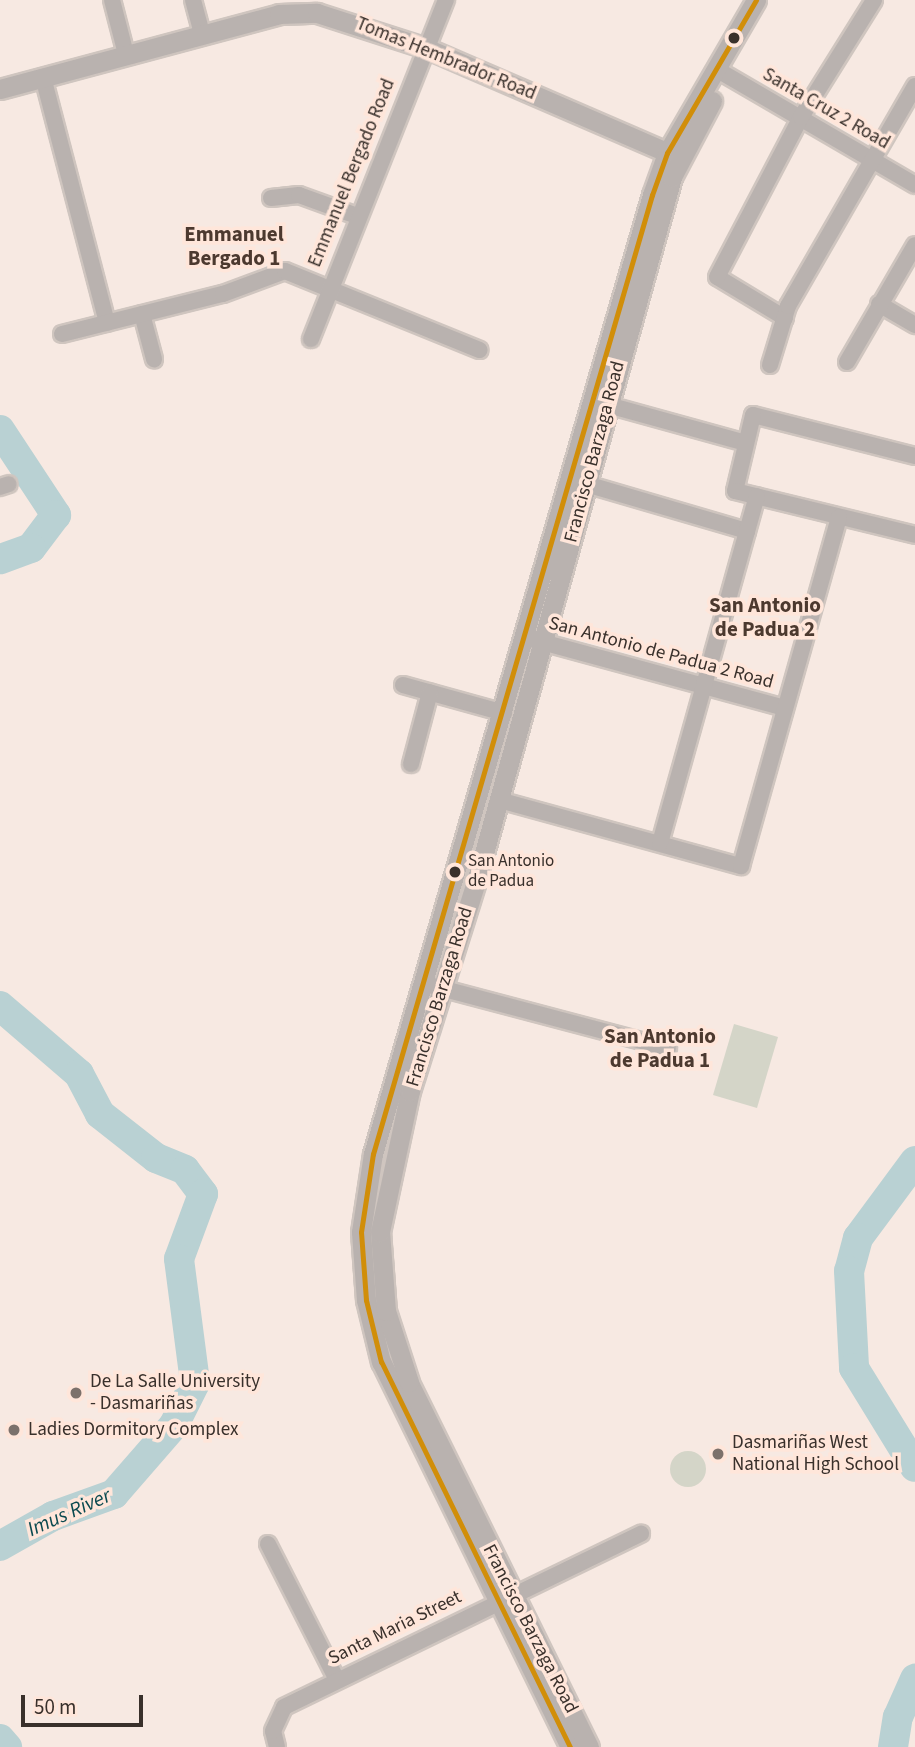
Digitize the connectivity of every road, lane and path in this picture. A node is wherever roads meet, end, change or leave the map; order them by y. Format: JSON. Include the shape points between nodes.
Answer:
{"nodes":[{"id":1,"x":112,"y":0,"type":"edge"},
{"id":2,"x":193,"y":0,"type":"edge"},
{"id":3,"x":446,"y":0,"type":"edge"},
{"id":4,"x":755,"y":0,"type":"edge"},
{"id":5,"x":771,"y":0,"type":"edge"},
{"id":6,"x":874,"y":0,"type":"edge"},
{"id":7,"x":202,"y":34,"type":"junction"},
{"id":8,"x":426,"y":48,"type":"junction"},
{"id":9,"x":126,"y":54,"type":"junction"},
{"id":10,"x":721,"y":72,"type":"junction"},
{"id":11,"x":43,"y":77,"type":"junction"},
{"id":12,"x":915,"y":86,"type":"edge"},
{"id":13,"x":0,"y":89,"type":"edge"},
{"id":14,"x":801,"y":117,"type":"junction"},
{"id":15,"x":673,"y":155,"type":"junction"},
{"id":16,"x":871,"y":159,"type":"junction"},
{"id":17,"x":915,"y":185,"type":"edge"},
{"id":18,"x":271,"y":198,"type":"dead end"},
{"id":19,"x":357,"y":216,"type":"junction"},
{"id":20,"x":915,"y":245,"type":"edge"},
{"id":21,"x":328,"y":285,"type":"junction"},
{"id":22,"x":879,"y":304,"type":"junction"},
{"id":23,"x":142,"y":314,"type":"junction"},
{"id":24,"x":785,"y":318,"type":"junction"},
{"id":25,"x":107,"y":323,"type":"junction"},
{"id":26,"x":915,"y":325,"type":"edge"},
{"id":27,"x":62,"y":334,"type":"dead end"},
{"id":28,"x":311,"y":338,"type":"dead end"},
{"id":29,"x":480,"y":350,"type":"dead end"},
{"id":30,"x":154,"y":359,"type":"dead end"},
{"id":31,"x":847,"y":362,"type":"dead end"},
{"id":32,"x":770,"y":365,"type":"dead end"},
{"id":33,"x":608,"y":405,"type":"junction"},
{"id":34,"x":746,"y":443,"type":"junction"},
{"id":35,"x":915,"y":456,"type":"edge"},
{"id":36,"x":586,"y":484,"type":"junction"},
{"id":37,"x":757,"y":496,"type":"junction"},
{"id":38,"x":839,"y":517,"type":"junction"},
{"id":39,"x":747,"y":531,"type":"junction"},
{"id":40,"x":915,"y":535,"type":"edge"},
{"id":41,"x":534,"y":640,"type":"junction"},
{"id":42,"x":403,"y":685,"type":"dead end"},
{"id":43,"x":704,"y":688,"type":"junction"},
{"id":44,"x":430,"y":692,"type":"junction"},
{"id":45,"x":785,"y":708,"type":"junction"},
{"id":46,"x":504,"y":713,"type":"junction"},
{"id":47,"x":411,"y":764,"type":"dead end"},
{"id":48,"x":499,"y":800,"type":"junction"},
{"id":49,"x":660,"y":843,"type":"junction"},
{"id":50,"x":434,"y":986,"type":"junction"},
{"id":51,"x":668,"y":1048,"type":"dead end"},
{"id":52,"x":641,"y":1534,"type":"dead end"},
{"id":53,"x":268,"y":1544,"type":"dead end"},
{"id":54,"x":505,"y":1598,"type":"junction"},
{"id":55,"x":337,"y":1680,"type":"junction"},
{"id":56,"x":277,"y":1747,"type":"edge"},
{"id":57,"x":570,"y":1747,"type":"edge"},
{"id":58,"x":589,"y":1747,"type":"edge"}],
"edges":[{"from":1,"to":9,"type":"street"},
{"from":2,"to":7,"type":"street"},
{"from":3,"to":8,"type":"street","name":"Emmanuel Bergado Road"},
{"from":4,"to":10,"type":"street","name":"Francisco Barzaga Road"},
{"from":5,"to":10,"type":"street","name":"Francisco Barzaga Road"},
{"from":6,"to":14,"type":"street"},
{"from":7,"to":8,"type":"street","name":"Tomas Hembrador Road","via":[[279,14],[317,13]]},
{"from":7,"to":9,"type":"street","name":"Tomas Hembrador Road"},
{"from":8,"to":15,"type":"street","name":"Tomas Hembrador Road"},
{"from":8,"to":19,"type":"street","name":"Emmanuel Bergado Road"},
{"from":9,"to":11,"type":"street","name":"Tomas Hembrador Road"},
{"from":10,"to":14,"type":"street","name":"Santa Cruz 2 Road"},
{"from":10,"to":15,"type":"street","name":"Francisco Barzaga Road"},
{"from":11,"to":13,"type":"street","name":"Tomas Hembrador Road"},
{"from":11,"to":25,"type":"street"},
{"from":12,"to":16,"type":"street"},
{"from":14,"to":16,"type":"street","name":"Santa Cruz 2 Road"},
{"from":14,"to":24,"type":"street","via":[[717,278]]},
{"from":15,"to":33,"type":"street","name":"Francisco Barzaga Road"},
{"from":15,"to":41,"type":"street","name":"Francisco Barzaga Road"},
{"from":16,"to":17,"type":"street","name":"Santa Cruz 2 Road"},
{"from":16,"to":24,"type":"street"},
{"from":18,"to":19,"type":"street","via":[[299,195]]},
{"from":19,"to":21,"type":"street","name":"Emmanuel Bergado Road"},
{"from":20,"to":22,"type":"street"},
{"from":21,"to":23,"type":"street","via":[[285,271]]},
{"from":21,"to":28,"type":"street","name":"Emmanuel Bergado Road"},
{"from":21,"to":29,"type":"street"},
{"from":22,"to":26,"type":"street"},
{"from":22,"to":31,"type":"street"},
{"from":23,"to":25,"type":"street"},
{"from":23,"to":30,"type":"street"},
{"from":24,"to":32,"type":"street"},
{"from":25,"to":27,"type":"street"},
{"from":33,"to":34,"type":"street"},
{"from":33,"to":36,"type":"street","name":"Francisco Barzaga Road"},
{"from":34,"to":35,"type":"street","via":[[753,415]]},
{"from":34,"to":37,"type":"street","via":[[735,491]]},
{"from":36,"to":39,"type":"street"},
{"from":36,"to":41,"type":"street","name":"Francisco Barzaga Road"},
{"from":37,"to":38,"type":"street"},
{"from":37,"to":39,"type":"street"},
{"from":38,"to":40,"type":"street"},
{"from":38,"to":45,"type":"street"},
{"from":39,"to":43,"type":"street"},
{"from":41,"to":43,"type":"street","name":"San Antonio de Padua 2 Road"},
{"from":41,"to":46,"type":"street","name":"Francisco Barzaga Road"},
{"from":41,"to":48,"type":"street","name":"Francisco Barzaga Road"},
{"from":42,"to":44,"type":"street"},
{"from":43,"to":45,"type":"street","name":"San Antonio de Padua 2 Road"},
{"from":43,"to":49,"type":"street"},
{"from":44,"to":46,"type":"street"},
{"from":44,"to":47,"type":"street"},
{"from":45,"to":49,"type":"street","via":[[741,866]]},
{"from":46,"to":50,"type":"street","name":"Francisco Barzaga Road"},
{"from":48,"to":49,"type":"street"},
{"from":48,"to":50,"type":"street","name":"Francisco Barzaga Road"},
{"from":50,"to":51,"type":"street"},
{"from":50,"to":54,"type":"street","name":"Francisco Barzaga Road","via":[[387,1181],[380,1232],[384,1297],[409,1382]]},
{"from":52,"to":54,"type":"street","name":"Santa Maria Street"},
{"from":53,"to":55,"type":"street"},
{"from":54,"to":55,"type":"street","name":"Santa Maria Street"},
{"from":54,"to":57,"type":"street","name":"Francisco Barzaga Road"},
{"from":54,"to":58,"type":"street","name":"Francisco Barzaga Road"},
{"from":55,"to":56,"type":"street","name":"Santa Maria Street","via":[[284,1707],[273,1731]]}]}
